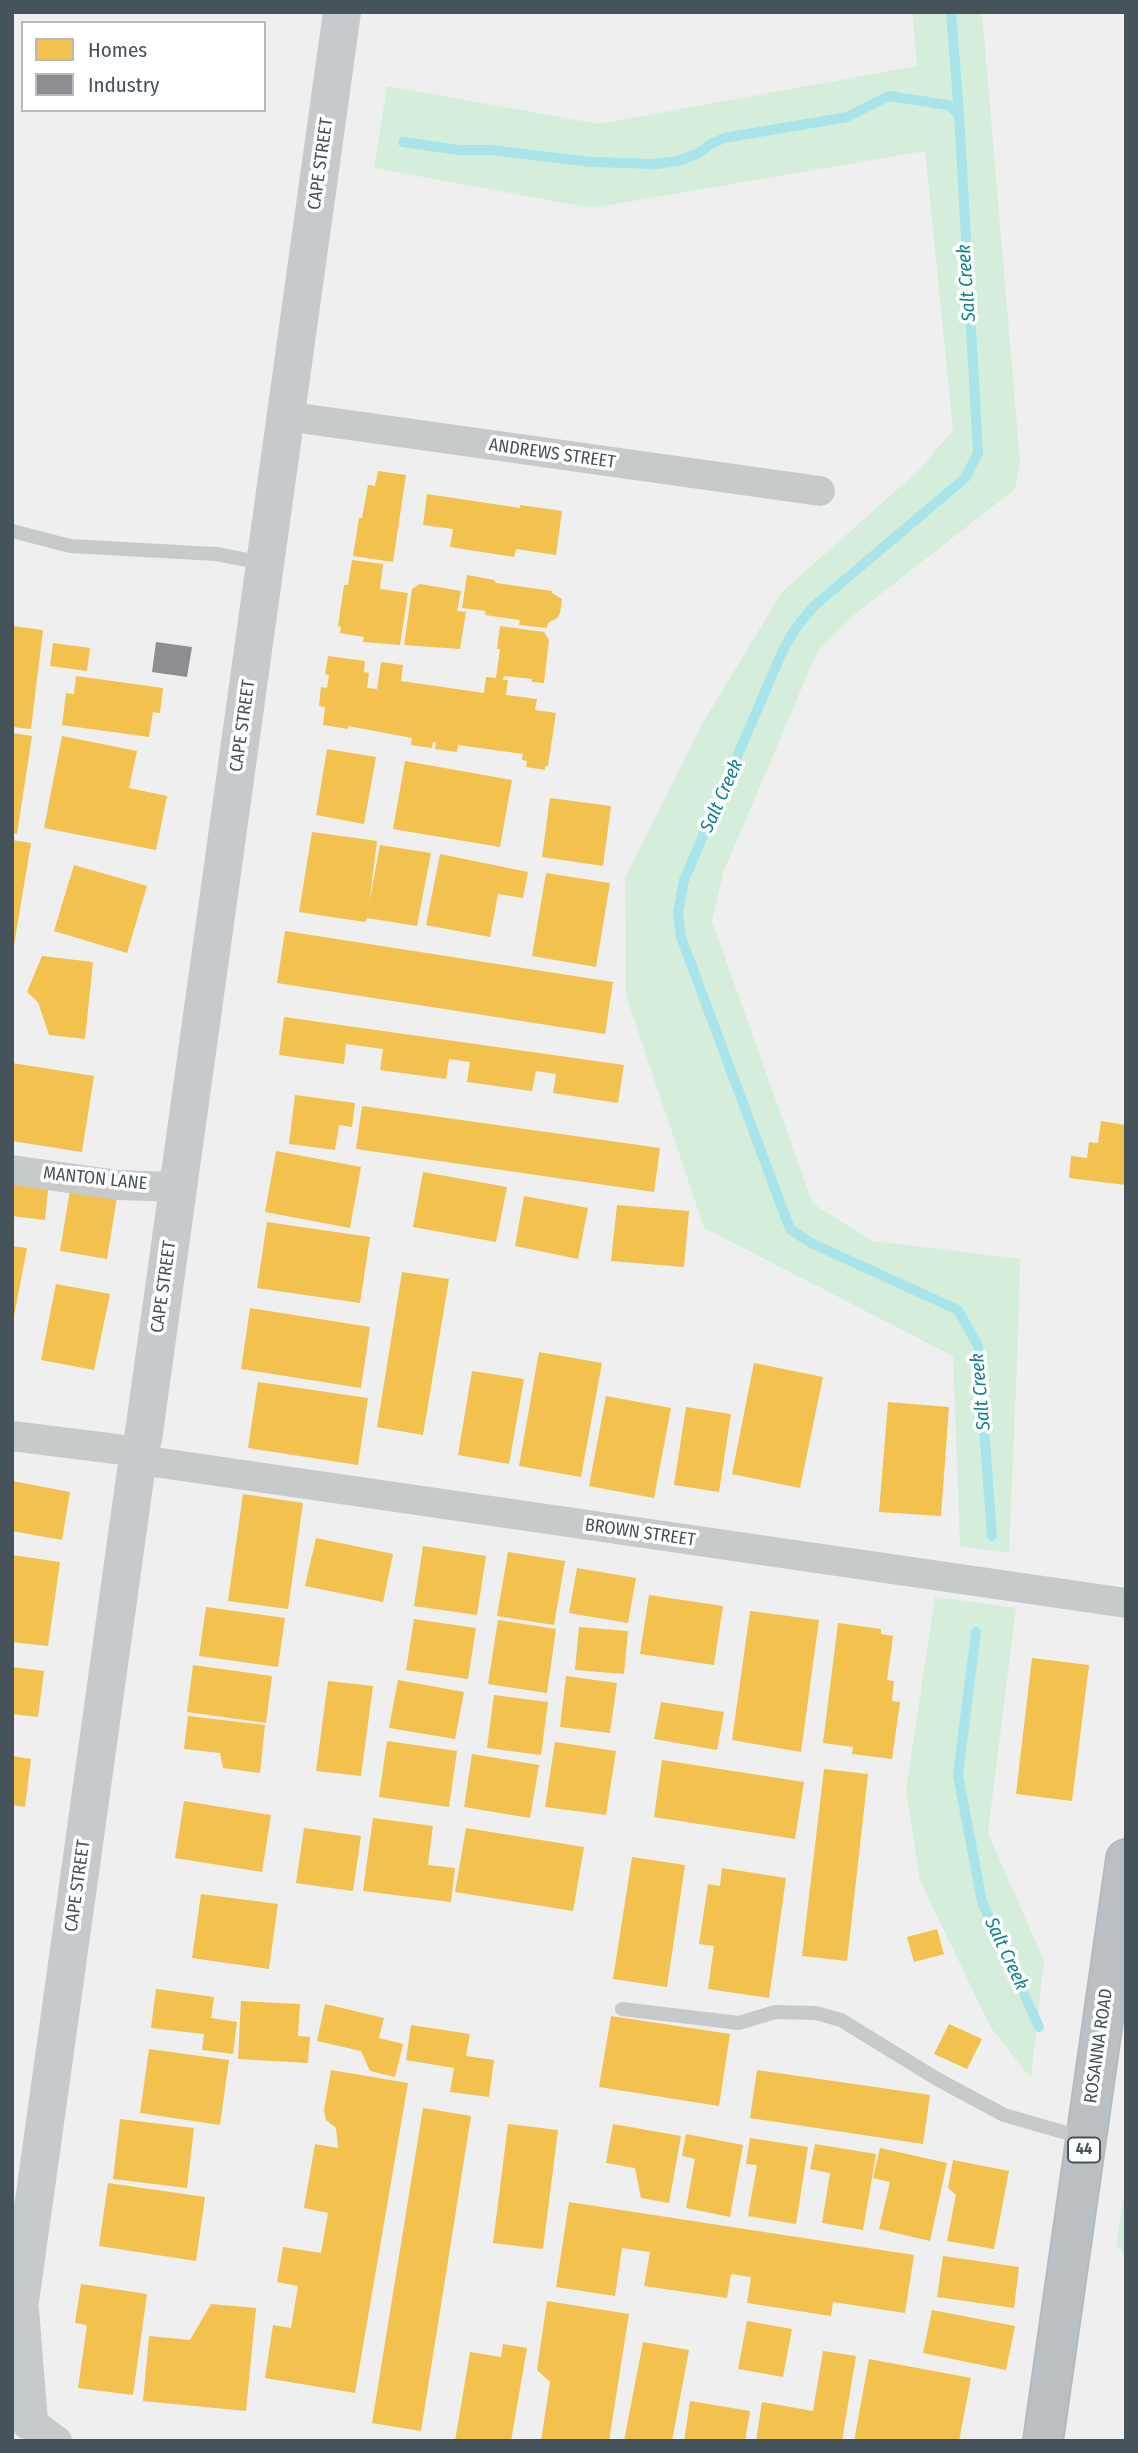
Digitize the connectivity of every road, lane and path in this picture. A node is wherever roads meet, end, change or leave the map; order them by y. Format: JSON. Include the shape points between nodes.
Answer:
{"nodes":[{"id":1,"x":342,"y":12,"type":"edge"},
{"id":2,"x":285,"y":416,"type":"junction"},
{"id":3,"x":820,"y":491,"type":"dead end"},
{"id":4,"x":12,"y":531,"type":"edge"},
{"id":5,"x":266,"y":563,"type":"junction"},
{"id":6,"x":12,"y":1170,"type":"edge"},
{"id":7,"x":178,"y":1186,"type":"junction"},
{"id":8,"x":12,"y":1436,"type":"edge"},
{"id":9,"x":139,"y":1456,"type":"junction"},
{"id":10,"x":1126,"y":1603,"type":"edge"},
{"id":11,"x":1126,"y":1859,"type":"edge"},
{"id":12,"x":622,"y":2009,"type":"dead end"},
{"id":13,"x":1085,"y":2138,"type":"junction"},
{"id":14,"x":16,"y":2319,"type":"edge"},
{"id":15,"x":35,"y":2428,"type":"edge"},
{"id":16,"x":1043,"y":2441,"type":"edge"}],
"edges":[{"from":1,"to":2,"type":"street","name":"CAPE STREET"},
{"from":2,"to":3,"type":"street","name":"ANDREWS STREET"},
{"from":2,"to":5,"type":"street","name":"CAPE STREET"},
{"from":4,"to":5,"type":"lane","via":[[70,547],[216,554]]},
{"from":5,"to":7,"type":"street","name":"CAPE STREET"},
{"from":6,"to":7,"type":"street","name":"MANTON LANE","via":[[118,1185]]},
{"from":7,"to":9,"type":"street","name":"CAPE STREET"},
{"from":8,"to":9,"type":"street","name":"BROWN STREET"},
{"from":9,"to":10,"type":"street","name":"BROWN STREET"},
{"from":9,"to":14,"type":"street","name":"CAPE STREET"},
{"from":11,"to":13,"type":"highway","name":"ROSANNA ROAD","number":"44"},
{"from":12,"to":13,"type":"lane","via":[[739,2023],[775,2012],[816,2013],[841,2020],[1004,2115]]},
{"from":13,"to":16,"type":"highway","name":"ROSANNA ROAD","number":"44"},
{"from":14,"to":15,"type":"street","name":"CAPE STREET"}]}
